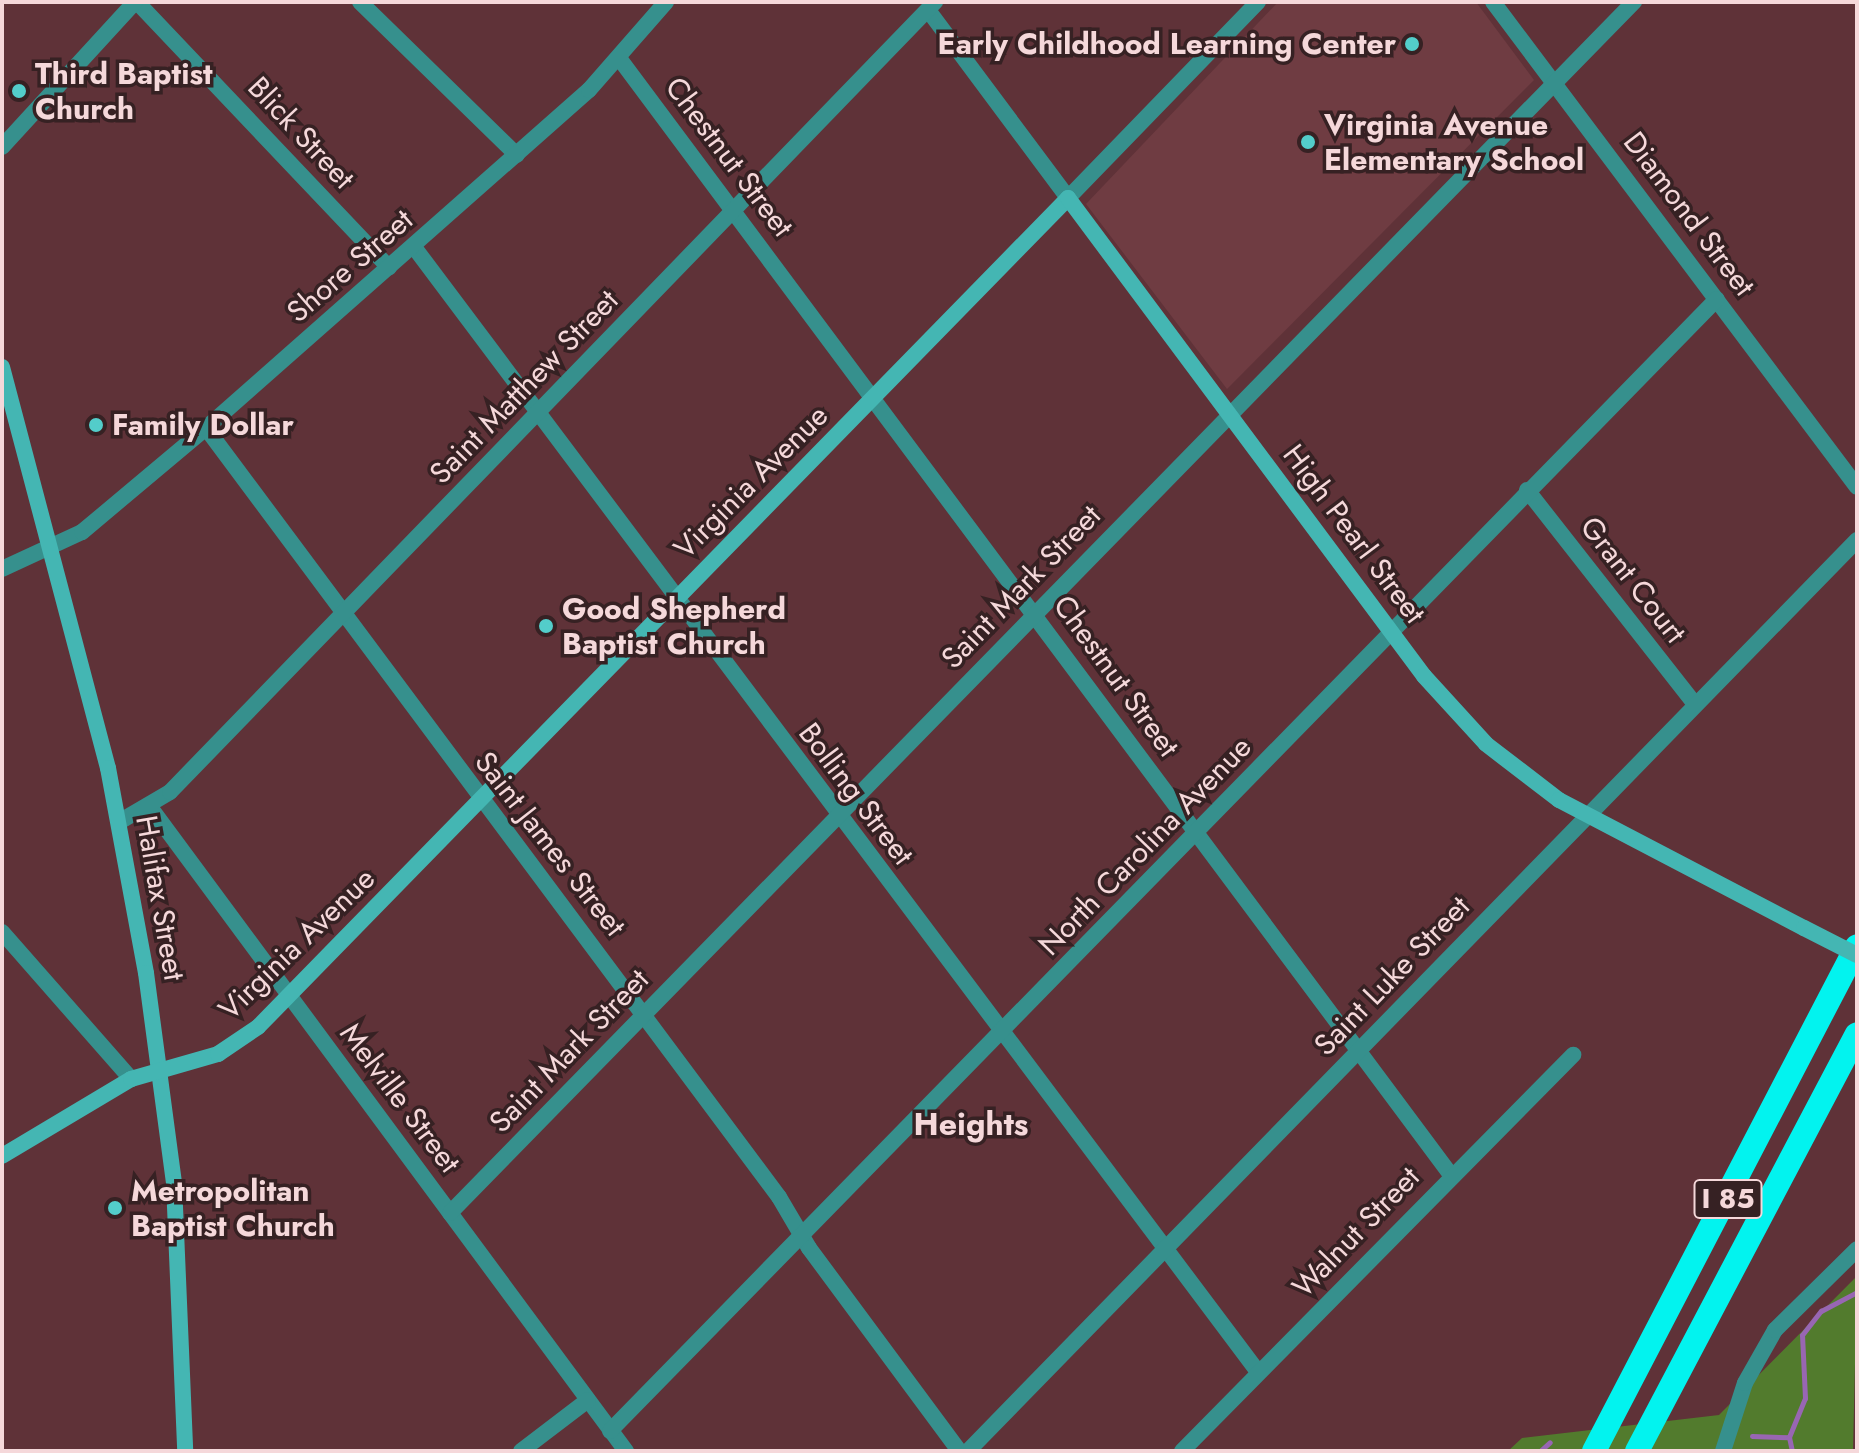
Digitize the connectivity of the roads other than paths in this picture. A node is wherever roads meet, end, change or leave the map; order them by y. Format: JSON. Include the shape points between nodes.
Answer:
{"nodes":[{"id":1,"x":136,"y":2,"type":"edge"},
{"id":2,"x":360,"y":2,"type":"edge"},
{"id":3,"x":666,"y":2,"type":"edge"},
{"id":4,"x":1258,"y":2,"type":"edge"},
{"id":5,"x":1493,"y":2,"type":"edge"},
{"id":6,"x":1634,"y":2,"type":"edge"},
{"id":7,"x":932,"y":6,"type":"edge"},
{"id":8,"x":619,"y":58,"type":"junction"},
{"id":9,"x":1556,"y":82,"type":"junction"},
{"id":10,"x":2,"y":147,"type":"edge"},
{"id":11,"x":517,"y":155,"type":"junction"},
{"id":12,"x":1068,"y":198,"type":"junction"},
{"id":13,"x":734,"y":212,"type":"junction"},
{"id":14,"x":414,"y":247,"type":"junction"},
{"id":15,"x":389,"y":268,"type":"junction"},
{"id":16,"x":1717,"y":299,"type":"junction"},
{"id":17,"x":2,"y":367,"type":"edge"},
{"id":18,"x":873,"y":398,"type":"junction"},
{"id":19,"x":6,"y":402,"type":"edge"},
{"id":20,"x":538,"y":413,"type":"junction"},
{"id":21,"x":1229,"y":414,"type":"junction"},
{"id":22,"x":206,"y":428,"type":"junction"},
{"id":23,"x":1857,"y":487,"type":"edge"},
{"id":24,"x":1527,"y":490,"type":"junction"},
{"id":25,"x":1857,"y":540,"type":"edge"},
{"id":26,"x":49,"y":547,"type":"junction"},
{"id":27,"x":2,"y":569,"type":"edge"},
{"id":28,"x":675,"y":600,"type":"junction"},
{"id":29,"x":1035,"y":612,"type":"junction"},
{"id":30,"x":343,"y":614,"type":"junction"},
{"id":31,"x":1392,"y":632,"type":"junction"},
{"id":32,"x":1695,"y":704,"type":"junction"},
{"id":33,"x":481,"y":799,"type":"junction"},
{"id":34,"x":150,"y":807,"type":"junction"},
{"id":35,"x":1587,"y":815,"type":"junction"},
{"id":36,"x":838,"y":817,"type":"junction"},
{"id":37,"x":119,"y":822,"type":"junction"},
{"id":38,"x":1197,"y":833,"type":"junction"},
{"id":39,"x":2,"y":932,"type":"edge"},
{"id":40,"x":1857,"y":946,"type":"edge"},
{"id":41,"x":1857,"y":955,"type":"edge"},
{"id":42,"x":289,"y":996,"type":"junction"},
{"id":43,"x":643,"y":1015,"type":"junction"},
{"id":44,"x":1001,"y":1033,"type":"junction"},
{"id":45,"x":1857,"y":1034,"type":"edge"},
{"id":46,"x":1356,"y":1052,"type":"junction"},
{"id":47,"x":1573,"y":1055,"type":"dead end"},
{"id":48,"x":161,"y":1070,"type":"junction"},
{"id":49,"x":131,"y":1079,"type":"junction"},
{"id":50,"x":2,"y":1156,"type":"edge"},
{"id":51,"x":1451,"y":1175,"type":"junction"},
{"id":52,"x":450,"y":1213,"type":"junction"},
{"id":53,"x":802,"y":1236,"type":"junction"},
{"id":54,"x":1165,"y":1249,"type":"junction"},
{"id":55,"x":1857,"y":1249,"type":"edge"},
{"id":56,"x":1258,"y":1372,"type":"junction"},
{"id":57,"x":588,"y":1400,"type":"junction"},
{"id":58,"x":610,"y":1431,"type":"junction"},
{"id":59,"x":185,"y":1451,"type":"edge"},
{"id":60,"x":521,"y":1451,"type":"edge"},
{"id":61,"x":626,"y":1451,"type":"edge"},
{"id":62,"x":959,"y":1451,"type":"edge"},
{"id":63,"x":968,"y":1451,"type":"edge"},
{"id":64,"x":1182,"y":1451,"type":"edge"},
{"id":65,"x":1594,"y":1451,"type":"edge"},
{"id":66,"x":1637,"y":1451,"type":"edge"},
{"id":67,"x":1723,"y":1451,"type":"edge"}],
"edges":[{"from":1,"to":10,"type":"street"},
{"from":1,"to":15,"type":"street","name":"Blick Street"},
{"from":2,"to":11,"type":"street"},
{"from":3,"to":8,"type":"street","name":"Shore Street"},
{"from":4,"to":12,"type":"street","name":"Virginia Avenue"},
{"from":5,"to":9,"type":"street","name":"Diamond Street"},
{"from":6,"to":9,"type":"street","name":"Saint Mark Street"},
{"from":7,"to":12,"type":"street","name":"High Pearl Street"},
{"from":7,"to":13,"type":"street","name":"Saint Matthew Street"},
{"from":8,"to":11,"type":"street","name":"Shore Street"},
{"from":8,"to":13,"type":"street","name":"Chestnut Street"},
{"from":9,"to":16,"type":"street","name":"Diamond Street"},
{"from":9,"to":21,"type":"street","name":"Saint Mark Street"},
{"from":11,"to":14,"type":"street","name":"Shore Street"},
{"from":12,"to":18,"type":"street","name":"Virginia Avenue"},
{"from":12,"to":21,"type":"street","name":"High Pearl Street"},
{"from":13,"to":18,"type":"street","name":"Chestnut Street"},
{"from":13,"to":20,"type":"street","name":"Saint Matthew Street"},
{"from":14,"to":15,"type":"street","name":"Shore Street"},
{"from":14,"to":20,"type":"street","name":"Bolling Street"},
{"from":15,"to":22,"type":"street","name":"Shore Street"},
{"from":16,"to":23,"type":"street","name":"Diamond Street"},
{"from":16,"to":24,"type":"street","name":"North Carolina Avenue"},
{"from":17,"to":19,"type":"street","name":"Halifax Street"},
{"from":18,"to":28,"type":"street","name":"Virginia Avenue"},
{"from":18,"to":29,"type":"street","name":"Chestnut Street"},
{"from":19,"to":26,"type":"street","name":"Halifax Street"},
{"from":20,"to":28,"type":"street","name":"Bolling Street"},
{"from":20,"to":30,"type":"street","name":"Saint Matthew Street"},
{"from":21,"to":29,"type":"street","name":"Saint Mark Street"},
{"from":21,"to":31,"type":"street","name":"High Pearl Street"},
{"from":22,"to":26,"type":"street","name":"Shore Street","via":[[82,532]]},
{"from":22,"to":30,"type":"street","name":"Saint James Street"},
{"from":24,"to":31,"type":"street","name":"North Carolina Avenue"},
{"from":24,"to":32,"type":"street","name":"Grant Court"},
{"from":25,"to":32,"type":"street","name":"Saint Luke Street"},
{"from":26,"to":27,"type":"street","name":"Shore Street"},
{"from":26,"to":37,"type":"street","name":"Halifax Street"},
{"from":28,"to":33,"type":"street","name":"Virginia Avenue"},
{"from":28,"to":36,"type":"street","name":"Bolling Street"},
{"from":29,"to":36,"type":"street","name":"Saint Mark Street"},
{"from":29,"to":38,"type":"street","name":"Chestnut Street"},
{"from":30,"to":33,"type":"street","name":"Saint James Street"},
{"from":30,"to":34,"type":"street","name":"Saint Matthew Street"},
{"from":31,"to":35,"type":"street","name":"High Pearl Street","via":[[1486,744]]},
{"from":31,"to":38,"type":"street","name":"North Carolina Avenue"},
{"from":32,"to":35,"type":"street","name":"Saint Luke Street"},
{"from":33,"to":42,"type":"street","name":"Virginia Avenue"},
{"from":33,"to":43,"type":"street","name":"Saint James Street"},
{"from":34,"to":37,"type":"street"},
{"from":34,"to":42,"type":"street","name":"Melville Street"},
{"from":35,"to":41,"type":"street","name":"High Pearl Street","bridge":true},
{"from":35,"to":46,"type":"street","name":"Saint Luke Street"},
{"from":36,"to":43,"type":"street","name":"Saint Mark Street"},
{"from":36,"to":44,"type":"street","name":"Bolling Street"},
{"from":37,"to":48,"type":"street","name":"Halifax Street"},
{"from":38,"to":44,"type":"street","name":"North Carolina Avenue"},
{"from":38,"to":46,"type":"street","name":"Chestnut Street"},
{"from":39,"to":49,"type":"street"},
{"from":40,"to":65,"type":"highway","number":"I 85"},
{"from":42,"to":48,"type":"street","name":"Virginia Avenue","via":[[237,1043],[193,1064]]},
{"from":42,"to":52,"type":"street","name":"Melville Street"},
{"from":43,"to":52,"type":"street","name":"Saint Mark Street"},
{"from":43,"to":53,"type":"street","name":"Saint James Street","via":[[779,1197]]},
{"from":44,"to":53,"type":"street","name":"North Carolina Avenue"},
{"from":44,"to":54,"type":"street","name":"Bolling Street"},
{"from":45,"to":66,"type":"highway","number":"I 85"},
{"from":46,"to":51,"type":"street","name":"Chestnut Street"},
{"from":46,"to":54,"type":"street","name":"Saint Luke Street"},
{"from":47,"to":51,"type":"street","name":"Walnut Street"},
{"from":48,"to":49,"type":"street","name":"Virginia Avenue"},
{"from":48,"to":59,"type":"street","name":"Halifax Street","via":[[174,1183]]},
{"from":49,"to":50,"type":"street","name":"Virginia Avenue"},
{"from":51,"to":56,"type":"street","name":"Walnut Street"},
{"from":52,"to":57,"type":"street","name":"Melville Street"},
{"from":53,"to":58,"type":"street","name":"North Carolina Avenue"},
{"from":53,"to":62,"type":"street","name":"Saint James Street"},
{"from":54,"to":56,"type":"street","name":"Bolling Street"},
{"from":54,"to":63,"type":"street","name":"Saint Luke Street"},
{"from":55,"to":67,"type":"street","via":[[1775,1330],[1745,1383]]},
{"from":56,"to":64,"type":"street","name":"Walnut Street"},
{"from":57,"to":58,"type":"street","name":"Melville Street"},
{"from":57,"to":60,"type":"street"},
{"from":58,"to":61,"type":"street","name":"Melville Street"}]}
